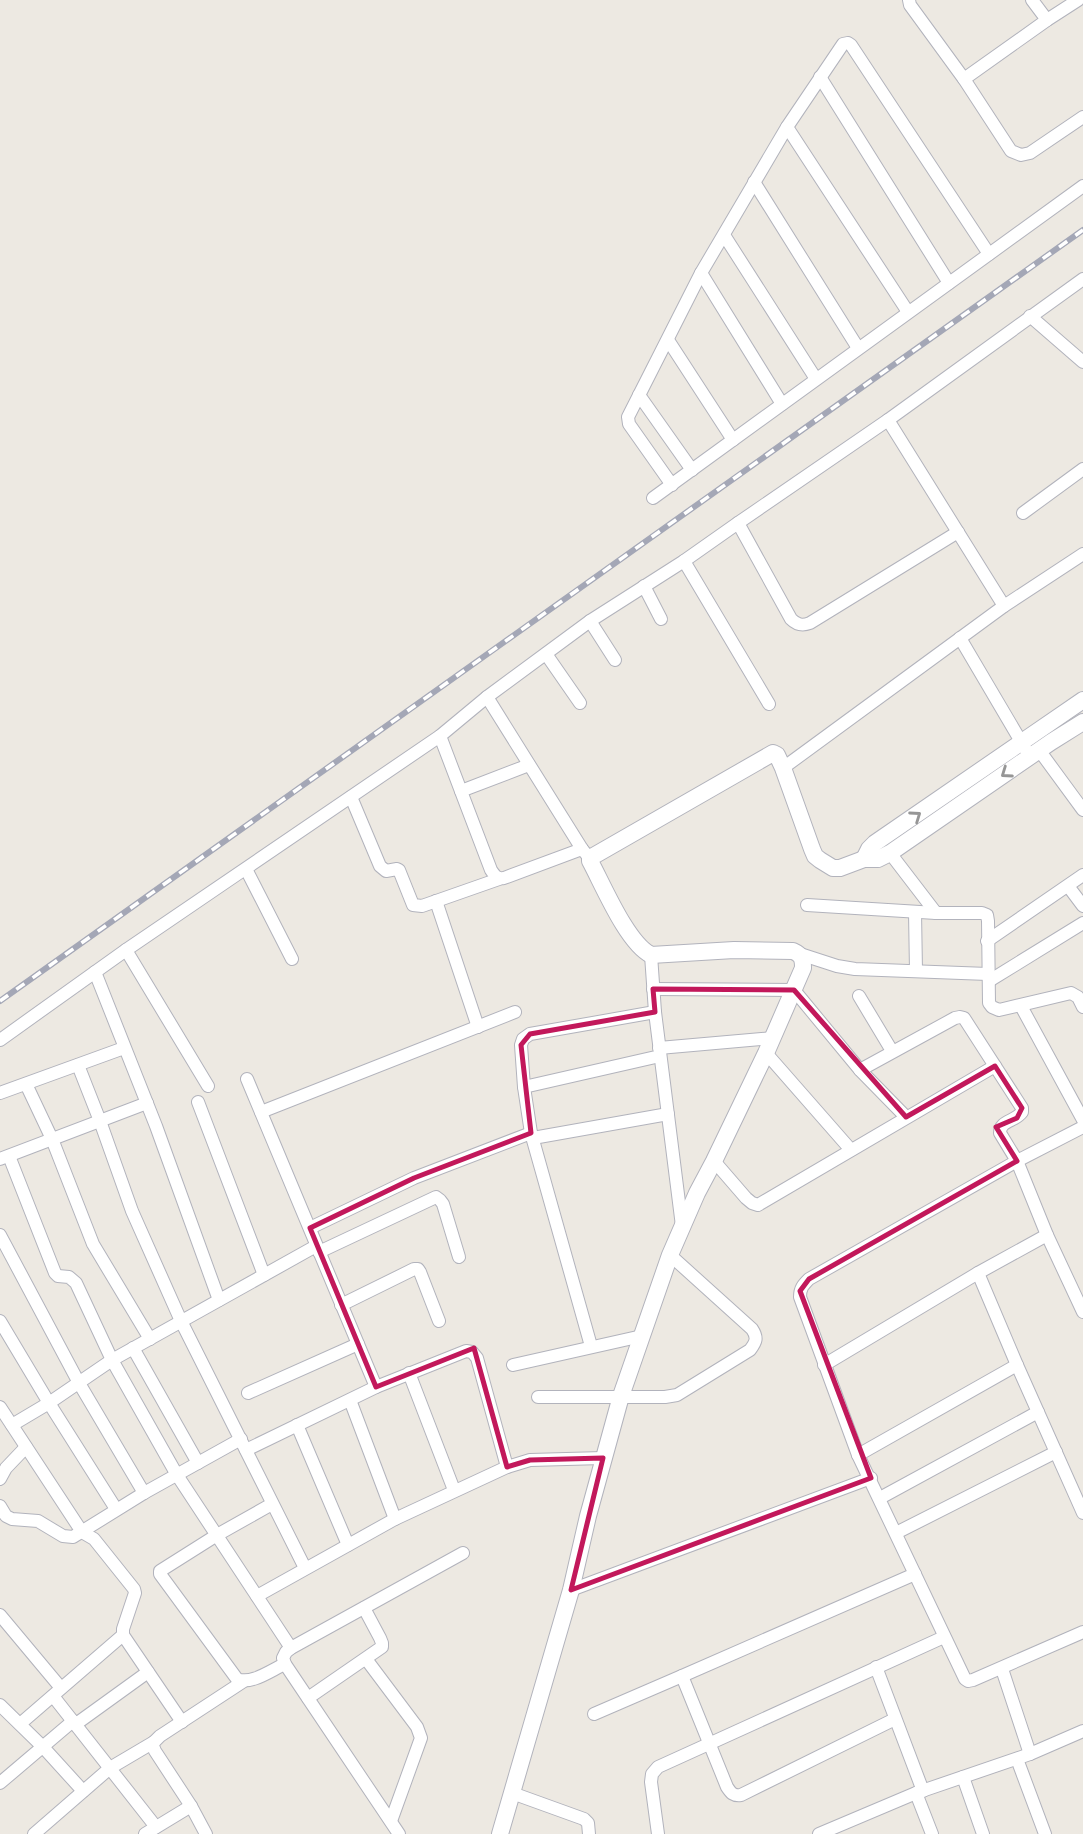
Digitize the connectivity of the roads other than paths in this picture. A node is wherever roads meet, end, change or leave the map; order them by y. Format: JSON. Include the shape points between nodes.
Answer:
{"nodes":[{"id":1,"x":909,"y":0,"type":"edge"},
{"id":2,"x":1032,"y":0,"type":"edge"},
{"id":3,"x":1078,"y":0,"type":"edge"},
{"id":4,"x":1046,"y":20,"type":"junction"},
{"id":5,"x":820,"y":77,"type":"junction"},
{"id":6,"x":964,"y":79,"type":"junction"},
{"id":7,"x":1083,"y":117,"type":"edge"},
{"id":8,"x":787,"y":127,"type":"junction"},
{"id":9,"x":754,"y":183,"type":"junction"},
{"id":10,"x":1083,"y":186,"type":"edge"},
{"id":11,"x":724,"y":235,"type":"junction"},
{"id":12,"x":989,"y":254,"type":"junction"},
{"id":13,"x":701,"y":273,"type":"junction"},
{"id":14,"x":1083,"y":279,"type":"edge"},
{"id":15,"x":948,"y":283,"type":"junction"},
{"id":16,"x":908,"y":312,"type":"junction"},
{"id":17,"x":1030,"y":316,"type":"junction"},
{"id":18,"x":668,"y":340,"type":"junction"},
{"id":19,"x":858,"y":348,"type":"junction"},
{"id":20,"x":1083,"y":362,"type":"edge"},
{"id":21,"x":816,"y":379,"type":"junction"},
{"id":22,"x":639,"y":395,"type":"junction"},
{"id":23,"x":782,"y":404,"type":"junction"},
{"id":24,"x":888,"y":420,"type":"junction"},
{"id":25,"x":733,"y":440,"type":"junction"},
{"id":26,"x":1083,"y":469,"type":"edge"},
{"id":27,"x":692,"y":470,"type":"junction"},
{"id":28,"x":671,"y":485,"type":"junction"},
{"id":29,"x":653,"y":498,"type":"dead end"},
{"id":30,"x":1023,"y":513,"type":"dead end"},
{"id":31,"x":738,"y":523,"type":"junction"},
{"id":32,"x":958,"y":532,"type":"junction"},
{"id":33,"x":1083,"y":554,"type":"edge"},
{"id":34,"x":684,"y":561,"type":"junction"},
{"id":35,"x":644,"y":586,"type":"junction"},
{"id":36,"x":1004,"y":606,"type":"junction"},
{"id":37,"x":661,"y":619,"type":"dead end"},
{"id":38,"x":590,"y":621,"type":"junction"},
{"id":39,"x":960,"y":638,"type":"junction"},
{"id":40,"x":546,"y":654,"type":"junction"},
{"id":41,"x":615,"y":660,"type":"dead end"},
{"id":42,"x":487,"y":698,"type":"junction"},
{"id":43,"x":1083,"y":700,"type":"edge"},
{"id":44,"x":580,"y":702,"type":"dead end"},
{"id":45,"x":769,"y":704,"type":"dead end"},
{"id":46,"x":1083,"y":722,"type":"edge"},
{"id":47,"x":440,"y":736,"type":"junction"},
{"id":48,"x":1030,"y":750,"type":"junction"},
{"id":49,"x":529,"y":765,"type":"junction"},
{"id":50,"x":783,"y":768,"type":"junction"},
{"id":51,"x":461,"y":791,"type":"junction"},
{"id":52,"x":351,"y":797,"type":"junction"},
{"id":53,"x":1083,"y":810,"type":"edge"},
{"id":54,"x":586,"y":853,"type":"junction"},
{"id":55,"x":890,"y":853,"type":"junction"},
{"id":56,"x":864,"y":859,"type":"junction"},
{"id":57,"x":246,"y":869,"type":"junction"},
{"id":58,"x":1083,"y":875,"type":"edge"},
{"id":59,"x":499,"y":879,"type":"junction"},
{"id":60,"x":1068,"y":886,"type":"junction"},
{"id":61,"x":436,"y":901,"type":"junction"},
{"id":62,"x":807,"y":905,"type":"dead end"},
{"id":63,"x":1083,"y":906,"type":"edge"},
{"id":64,"x":915,"y":912,"type":"junction"},
{"id":65,"x":936,"y":913,"type":"junction"},
{"id":66,"x":1083,"y":923,"type":"edge"},
{"id":67,"x":988,"y":941,"type":"junction"},
{"id":68,"x":126,"y":950,"type":"junction"},
{"id":69,"x":800,"y":954,"type":"junction"},
{"id":70,"x":651,"y":955,"type":"junction"},
{"id":71,"x":292,"y":959,"type":"dead end"},
{"id":72,"x":916,"y":971,"type":"junction"},
{"id":73,"x":95,"y":972,"type":"junction"},
{"id":74,"x":988,"y":977,"type":"junction"},
{"id":75,"x":653,"y":989,"type":"junction"},
{"id":76,"x":794,"y":990,"type":"junction"},
{"id":77,"x":859,"y":996,"type":"dead end"},
{"id":78,"x":1021,"y":1006,"type":"junction"},
{"id":79,"x":1083,"y":1006,"type":"edge"},
{"id":80,"x":515,"y":1012,"type":"dead end"},
{"id":81,"x":655,"y":1012,"type":"junction"},
{"id":82,"x":478,"y":1027,"type":"junction"},
{"id":83,"x":0,"y":1040,"type":"edge"},
{"id":84,"x":770,"y":1045,"type":"junction"},
{"id":85,"x":124,"y":1048,"type":"junction"},
{"id":86,"x":892,"y":1051,"type":"junction"},
{"id":87,"x":660,"y":1052,"type":"junction"},
{"id":88,"x":78,"y":1065,"type":"junction"},
{"id":89,"x":995,"y":1066,"type":"junction"},
{"id":90,"x":860,"y":1070,"type":"junction"},
{"id":91,"x":247,"y":1079,"type":"dead end"},
{"id":92,"x":26,"y":1084,"type":"junction"},
{"id":93,"x":208,"y":1086,"type":"dead end"},
{"id":94,"x":524,"y":1087,"type":"junction"},
{"id":95,"x":0,"y":1093,"type":"edge"},
{"id":96,"x":198,"y":1102,"type":"dead end"},
{"id":97,"x":147,"y":1103,"type":"junction"},
{"id":98,"x":261,"y":1112,"type":"junction"},
{"id":99,"x":668,"y":1114,"type":"junction"},
{"id":100,"x":906,"y":1117,"type":"junction"},
{"id":101,"x":1083,"y":1120,"type":"edge"},
{"id":102,"x":100,"y":1121,"type":"junction"},
{"id":103,"x":1083,"y":1127,"type":"edge"},
{"id":104,"x":532,"y":1135,"type":"junction"},
{"id":105,"x":52,"y":1139,"type":"junction"},
{"id":106,"x":852,"y":1150,"type":"junction"},
{"id":107,"x":5,"y":1157,"type":"edge"},
{"id":108,"x":714,"y":1161,"type":"junction"},
{"id":109,"x":1017,"y":1161,"type":"junction"},
{"id":110,"x":682,"y":1226,"type":"junction"},
{"id":111,"x":310,"y":1228,"type":"junction"},
{"id":112,"x":0,"y":1234,"type":"edge"},
{"id":113,"x":1047,"y":1235,"type":"junction"},
{"id":114,"x":317,"y":1249,"type":"junction"},
{"id":115,"x":670,"y":1255,"type":"junction"},
{"id":116,"x":458,"y":1256,"type":"dead end"},
{"id":117,"x":978,"y":1273,"type":"junction"},
{"id":118,"x":264,"y":1275,"type":"junction"},
{"id":119,"x":219,"y":1300,"type":"junction"},
{"id":120,"x":341,"y":1305,"type":"junction"},
{"id":121,"x":1083,"y":1312,"type":"edge"},
{"id":122,"x":0,"y":1321,"type":"edge"},
{"id":123,"x":181,"y":1321,"type":"junction"},
{"id":124,"x":439,"y":1321,"type":"dead end"},
{"id":125,"x":642,"y":1336,"type":"junction"},
{"id":126,"x":150,"y":1339,"type":"junction"},
{"id":127,"x":358,"y":1344,"type":"junction"},
{"id":128,"x":591,"y":1346,"type":"junction"},
{"id":129,"x":132,"y":1348,"type":"junction"},
{"id":130,"x":111,"y":1360,"type":"junction"},
{"id":131,"x":513,"y":1365,"type":"dead end"},
{"id":132,"x":1017,"y":1365,"type":"junction"},
{"id":133,"x":824,"y":1366,"type":"junction"},
{"id":134,"x":409,"y":1373,"type":"junction"},
{"id":135,"x":79,"y":1383,"type":"junction"},
{"id":136,"x":376,"y":1387,"type":"junction"},
{"id":137,"x":248,"y":1393,"type":"dead end"},
{"id":138,"x":621,"y":1396,"type":"junction"},
{"id":139,"x":538,"y":1397,"type":"dead end"},
{"id":140,"x":350,"y":1399,"type":"junction"},
{"id":141,"x":49,"y":1403,"type":"junction"},
{"id":142,"x":0,"y":1407,"type":"edge"},
{"id":143,"x":1038,"y":1412,"type":"junction"},
{"id":144,"x":12,"y":1425,"type":"junction"},
{"id":145,"x":298,"y":1425,"type":"junction"},
{"id":146,"x":244,"y":1445,"type":"junction"},
{"id":147,"x":26,"y":1447,"type":"junction"},
{"id":148,"x":1056,"y":1452,"type":"junction"},
{"id":149,"x":858,"y":1455,"type":"junction"},
{"id":150,"x":603,"y":1458,"type":"junction"},
{"id":151,"x":198,"y":1463,"type":"junction"},
{"id":152,"x":507,"y":1467,"type":"junction"},
{"id":153,"x":177,"y":1475,"type":"junction"},
{"id":154,"x":871,"y":1478,"type":"junction"},
{"id":155,"x":0,"y":1479,"type":"edge"},
{"id":156,"x":454,"y":1490,"type":"junction"},
{"id":157,"x":144,"y":1493,"type":"junction"},
{"id":158,"x":880,"y":1498,"type":"junction"},
{"id":159,"x":272,"y":1504,"type":"junction"},
{"id":160,"x":0,"y":1506,"type":"edge"},
{"id":161,"x":116,"y":1509,"type":"junction"},
{"id":162,"x":1083,"y":1513,"type":"edge"},
{"id":163,"x":395,"y":1519,"type":"junction"},
{"id":164,"x":82,"y":1532,"type":"junction"},
{"id":165,"x":896,"y":1533,"type":"junction"},
{"id":166,"x":217,"y":1535,"type":"junction"},
{"id":167,"x":348,"y":1545,"type":"junction"},
{"id":168,"x":463,"y":1553,"type":"dead end"},
{"id":169,"x":305,"y":1568,"type":"junction"},
{"id":170,"x":915,"y":1574,"type":"junction"},
{"id":171,"x":571,"y":1590,"type":"junction"},
{"id":172,"x":257,"y":1595,"type":"junction"},
{"id":173,"x":364,"y":1608,"type":"junction"},
{"id":174,"x":0,"y":1615,"type":"edge"},
{"id":175,"x":1083,"y":1632,"type":"edge"},
{"id":176,"x":123,"y":1635,"type":"junction"},
{"id":177,"x":944,"y":1637,"type":"junction"},
{"id":178,"x":290,"y":1648,"type":"junction"},
{"id":179,"x":366,"y":1659,"type":"junction"},
{"id":180,"x":285,"y":1664,"type":"junction"},
{"id":181,"x":876,"y":1667,"type":"junction"},
{"id":182,"x":1002,"y":1669,"type":"junction"},
{"id":183,"x":148,"y":1672,"type":"junction"},
{"id":184,"x":682,"y":1676,"type":"junction"},
{"id":185,"x":244,"y":1681,"type":"junction"},
{"id":186,"x":57,"y":1692,"type":"junction"},
{"id":187,"x":308,"y":1698,"type":"junction"},
{"id":188,"x":0,"y":1705,"type":"edge"},
{"id":189,"x":594,"y":1714,"type":"dead end"},
{"id":190,"x":895,"y":1718,"type":"junction"},
{"id":191,"x":182,"y":1722,"type":"junction"},
{"id":192,"x":74,"y":1723,"type":"junction"},
{"id":193,"x":20,"y":1724,"type":"junction"},
{"id":194,"x":1083,"y":1731,"type":"edge"},
{"id":195,"x":154,"y":1742,"type":"junction"},
{"id":196,"x":709,"y":1743,"type":"junction"},
{"id":197,"x":43,"y":1747,"type":"junction"},
{"id":198,"x":1023,"y":1756,"type":"junction"},
{"id":199,"x":110,"y":1768,"type":"junction"},
{"id":200,"x":963,"y":1777,"type":"junction"},
{"id":201,"x":0,"y":1783,"type":"edge"},
{"id":202,"x":83,"y":1791,"type":"junction"},
{"id":203,"x":920,"y":1792,"type":"junction"},
{"id":204,"x":512,"y":1793,"type":"junction"},
{"id":205,"x":191,"y":1806,"type":"junction"},
{"id":206,"x":391,"y":1821,"type":"junction"},
{"id":207,"x":151,"y":1830,"type":"edge"},
{"id":208,"x":33,"y":1834,"type":"edge"},
{"id":209,"x":206,"y":1834,"type":"edge"},
{"id":210,"x":399,"y":1834,"type":"edge"},
{"id":211,"x":500,"y":1834,"type":"edge"},
{"id":212,"x":589,"y":1834,"type":"edge"},
{"id":213,"x":658,"y":1834,"type":"edge"},
{"id":214,"x":819,"y":1834,"type":"edge"},
{"id":215,"x":932,"y":1834,"type":"edge"},
{"id":216,"x":983,"y":1834,"type":"edge"},
{"id":217,"x":1045,"y":1834,"type":"edge"}],
"edges":[{"from":1,"to":6,"type":"street"},
{"from":2,"to":4,"type":"street"},
{"from":3,"to":4,"type":"street"},
{"from":4,"to":6,"type":"street"},
{"from":5,"to":8,"type":"street"},
{"from":5,"to":12,"type":"street","via":[[840,47],[848,43]]},
{"from":5,"to":15,"type":"street"},
{"from":6,"to":7,"type":"street","via":[[1004,142],[1021,155]]},
{"from":8,"to":9,"type":"street"},
{"from":8,"to":16,"type":"street"},
{"from":9,"to":11,"type":"street"},
{"from":9,"to":19,"type":"street"},
{"from":10,"to":12,"type":"street"},
{"from":11,"to":13,"type":"street"},
{"from":11,"to":21,"type":"street"},
{"from":12,"to":15,"type":"street"},
{"from":13,"to":18,"type":"street"},
{"from":13,"to":23,"type":"street"},
{"from":14,"to":17,"type":"street"},
{"from":15,"to":16,"type":"street"},
{"from":16,"to":19,"type":"street"},
{"from":17,"to":20,"type":"street"},
{"from":17,"to":24,"type":"street"},
{"from":18,"to":22,"type":"street"},
{"from":18,"to":25,"type":"street"},
{"from":19,"to":21,"type":"street"},
{"from":21,"to":23,"type":"street"},
{"from":22,"to":27,"type":"street"},
{"from":22,"to":28,"type":"street","via":[[629,424]]},
{"from":23,"to":25,"type":"street"},
{"from":24,"to":31,"type":"street"},
{"from":24,"to":32,"type":"street"},
{"from":25,"to":27,"type":"street"},
{"from":26,"to":30,"type":"street"},
{"from":27,"to":28,"type":"street"},
{"from":28,"to":29,"type":"street"},
{"from":31,"to":32,"type":"street","via":[[791,619],[803,625]]},
{"from":31,"to":34,"type":"street"},
{"from":32,"to":36,"type":"street"},
{"from":33,"to":36,"type":"street"},
{"from":34,"to":35,"type":"street"},
{"from":34,"to":45,"type":"street"},
{"from":35,"to":37,"type":"street"},
{"from":35,"to":38,"type":"street"},
{"from":36,"to":39,"type":"street"},
{"from":38,"to":40,"type":"street"},
{"from":38,"to":41,"type":"street"},
{"from":39,"to":48,"type":"street"},
{"from":39,"to":50,"type":"street"},
{"from":40,"to":42,"type":"street"},
{"from":40,"to":44,"type":"street"},
{"from":42,"to":47,"type":"street"},
{"from":42,"to":49,"type":"street"},
{"from":43,"to":48,"type":"street"},
{"from":46,"to":48,"type":"street"},
{"from":47,"to":51,"type":"street"},
{"from":47,"to":52,"type":"street"},
{"from":48,"to":53,"type":"street"},
{"from":48,"to":55,"type":"street","one_way":true},
{"from":56,"to":48,"type":"street","one_way":true,"via":[[875,843]]},
{"from":49,"to":51,"type":"street"},
{"from":49,"to":54,"type":"street"},
{"from":50,"to":54,"type":"street","via":[[777,755],[770,754]]},
{"from":50,"to":56,"type":"street","via":[[815,856],[840,868]]},
{"from":51,"to":59,"type":"street","via":[[491,870]]},
{"from":52,"to":57,"type":"street"},
{"from":52,"to":61,"type":"street","via":[[380,866],[386,871],[400,870],[413,905]]},
{"from":54,"to":59,"type":"street"},
{"from":54,"to":70,"type":"street","via":[[628,933]]},
{"from":55,"to":56,"type":"street"},
{"from":55,"to":65,"type":"street"},
{"from":57,"to":68,"type":"street"},
{"from":57,"to":71,"type":"street"},
{"from":58,"to":60,"type":"street"},
{"from":59,"to":61,"type":"street"},
{"from":60,"to":63,"type":"street"},
{"from":60,"to":67,"type":"street"},
{"from":61,"to":82,"type":"street"},
{"from":62,"to":64,"type":"street"},
{"from":64,"to":65,"type":"street"},
{"from":64,"to":72,"type":"street"},
{"from":65,"to":67,"type":"street","via":[[987,915]]},
{"from":66,"to":74,"type":"street"},
{"from":67,"to":74,"type":"street"},
{"from":68,"to":73,"type":"street"},
{"from":68,"to":93,"type":"street"},
{"from":69,"to":70,"type":"street","via":[[734,950]]},
{"from":69,"to":72,"type":"street","via":[[855,969]]},
{"from":69,"to":76,"type":"street","via":[[803,968]]},
{"from":70,"to":75,"type":"street"},
{"from":72,"to":74,"type":"street"},
{"from":73,"to":83,"type":"street"},
{"from":73,"to":85,"type":"street"},
{"from":74,"to":78,"type":"street","via":[[992,1007]]},
{"from":75,"to":76,"type":"street"},
{"from":75,"to":81,"type":"street"},
{"from":76,"to":84,"type":"street"},
{"from":76,"to":90,"type":"street"},
{"from":77,"to":86,"type":"street"},
{"from":78,"to":79,"type":"street","via":[[1071,993]]},
{"from":78,"to":101,"type":"street"},
{"from":80,"to":82,"type":"street"},
{"from":81,"to":87,"type":"street"},
{"from":81,"to":94,"type":"street","via":[[527,1036],[521,1045]]},
{"from":82,"to":98,"type":"street"},
{"from":84,"to":87,"type":"street"},
{"from":84,"to":106,"type":"street"},
{"from":84,"to":108,"type":"street"},
{"from":85,"to":88,"type":"street"},
{"from":85,"to":97,"type":"street"},
{"from":86,"to":89,"type":"street","via":[[960,1017]]},
{"from":86,"to":90,"type":"street"},
{"from":87,"to":94,"type":"street"},
{"from":87,"to":99,"type":"street"},
{"from":88,"to":92,"type":"street"},
{"from":88,"to":102,"type":"street"},
{"from":89,"to":100,"type":"street"},
{"from":89,"to":109,"type":"street","via":[[1022,1108],[1017,1118],[999,1130]]},
{"from":90,"to":100,"type":"street"},
{"from":91,"to":98,"type":"street"},
{"from":92,"to":95,"type":"street"},
{"from":92,"to":105,"type":"street"},
{"from":94,"to":104,"type":"street"},
{"from":96,"to":118,"type":"street"},
{"from":97,"to":102,"type":"street"},
{"from":97,"to":119,"type":"street"},
{"from":98,"to":111,"type":"street"},
{"from":99,"to":104,"type":"street"},
{"from":99,"to":110,"type":"street"},
{"from":100,"to":106,"type":"street"},
{"from":102,"to":105,"type":"street"},
{"from":102,"to":123,"type":"street","via":[[132,1211]]},
{"from":103,"to":109,"type":"street"},
{"from":104,"to":111,"type":"street","via":[[414,1178]]},
{"from":104,"to":128,"type":"street"},
{"from":105,"to":107,"type":"street"},
{"from":105,"to":126,"type":"street","via":[[93,1244]]},
{"from":106,"to":108,"type":"street","via":[[758,1205],[746,1198]]},
{"from":107,"to":130,"type":"street","via":[[55,1273],[76,1283]]},
{"from":108,"to":110,"type":"street"},
{"from":109,"to":113,"type":"street"},
{"from":109,"to":133,"type":"street","via":[[803,1284],[800,1297]]},
{"from":110,"to":115,"type":"street"},
{"from":111,"to":114,"type":"street"},
{"from":112,"to":135,"type":"street"},
{"from":113,"to":117,"type":"street"},
{"from":113,"to":121,"type":"street"},
{"from":114,"to":116,"type":"street","via":[[436,1197],[443,1204]]},
{"from":114,"to":118,"type":"street"},
{"from":114,"to":120,"type":"street"},
{"from":115,"to":125,"type":"street"},
{"from":115,"to":138,"type":"street","via":[[752,1329],[755,1344],[677,1395]]},
{"from":117,"to":132,"type":"street"},
{"from":117,"to":133,"type":"street"},
{"from":118,"to":119,"type":"street"},
{"from":119,"to":123,"type":"street"},
{"from":120,"to":124,"type":"street","via":[[418,1269]]},
{"from":120,"to":127,"type":"street"},
{"from":122,"to":141,"type":"street"},
{"from":123,"to":126,"type":"street"},
{"from":123,"to":146,"type":"street"},
{"from":125,"to":128,"type":"street"},
{"from":125,"to":138,"type":"street"},
{"from":126,"to":129,"type":"street"},
{"from":127,"to":136,"type":"street"},
{"from":127,"to":137,"type":"street"},
{"from":128,"to":131,"type":"street"},
{"from":129,"to":130,"type":"street"},
{"from":129,"to":151,"type":"street"},
{"from":130,"to":135,"type":"street"},
{"from":130,"to":153,"type":"street"},
{"from":132,"to":143,"type":"street"},
{"from":132,"to":149,"type":"street"},
{"from":133,"to":149,"type":"street"},
{"from":134,"to":136,"type":"street"},
{"from":134,"to":152,"type":"street","via":[[472,1352]]},
{"from":134,"to":156,"type":"street"},
{"from":135,"to":141,"type":"street"},
{"from":135,"to":157,"type":"street"},
{"from":136,"to":140,"type":"street"},
{"from":138,"to":139,"type":"street"},
{"from":138,"to":150,"type":"street"},
{"from":140,"to":145,"type":"street"},
{"from":140,"to":163,"type":"street"},
{"from":141,"to":144,"type":"street"},
{"from":141,"to":161,"type":"street"},
{"from":142,"to":144,"type":"street"},
{"from":143,"to":148,"type":"street"},
{"from":143,"to":158,"type":"street"},
{"from":144,"to":147,"type":"street"},
{"from":145,"to":146,"type":"street"},
{"from":145,"to":167,"type":"street"},
{"from":146,"to":151,"type":"street"},
{"from":146,"to":159,"type":"street"},
{"from":147,"to":155,"type":"street"},
{"from":147,"to":164,"type":"street"},
{"from":148,"to":162,"type":"street"},
{"from":148,"to":165,"type":"street"},
{"from":149,"to":154,"type":"street"},
{"from":150,"to":152,"type":"street","via":[[530,1460]]},
{"from":150,"to":171,"type":"street"},
{"from":151,"to":153,"type":"street"},
{"from":152,"to":156,"type":"street"},
{"from":153,"to":157,"type":"street"},
{"from":153,"to":166,"type":"street"},
{"from":154,"to":158,"type":"street"},
{"from":154,"to":171,"type":"street"},
{"from":156,"to":163,"type":"street"},
{"from":157,"to":161,"type":"street"},
{"from":158,"to":165,"type":"street"},
{"from":159,"to":166,"type":"street"},
{"from":159,"to":169,"type":"street"},
{"from":160,"to":164,"type":"street","via":[[12,1519],[38,1521],[68,1538]]},
{"from":161,"to":164,"type":"street"},
{"from":163,"to":167,"type":"street"},
{"from":164,"to":176,"type":"street","via":[[94,1539],[134,1589]]},
{"from":165,"to":170,"type":"street"},
{"from":166,"to":172,"type":"street"},
{"from":166,"to":185,"type":"street","via":[[160,1574],[237,1679]]},
{"from":167,"to":169,"type":"street"},
{"from":168,"to":173,"type":"street"},
{"from":169,"to":172,"type":"street"},
{"from":170,"to":177,"type":"street"},
{"from":170,"to":184,"type":"street"},
{"from":171,"to":204,"type":"street"},
{"from":172,"to":178,"type":"street"},
{"from":173,"to":178,"type":"street"},
{"from":173,"to":179,"type":"street","via":[[382,1643]]},
{"from":174,"to":186,"type":"street"},
{"from":175,"to":182,"type":"street"},
{"from":176,"to":183,"type":"street"},
{"from":176,"to":186,"type":"street"},
{"from":177,"to":181,"type":"street"},
{"from":177,"to":182,"type":"street","via":[[968,1681]]},
{"from":178,"to":180,"type":"street","via":[[283,1658]]},
{"from":179,"to":187,"type":"street"},
{"from":179,"to":206,"type":"street","via":[[421,1738]]},
{"from":180,"to":185,"type":"street"},
{"from":180,"to":187,"type":"street"},
{"from":181,"to":190,"type":"street"},
{"from":181,"to":196,"type":"street"},
{"from":182,"to":198,"type":"street"},
{"from":183,"to":191,"type":"street"},
{"from":183,"to":192,"type":"street"},
{"from":184,"to":189,"type":"street"},
{"from":184,"to":196,"type":"street"},
{"from":185,"to":191,"type":"street"},
{"from":186,"to":192,"type":"street"},
{"from":186,"to":193,"type":"street"},
{"from":187,"to":206,"type":"street"},
{"from":188,"to":193,"type":"street"},
{"from":190,"to":196,"type":"street","via":[[741,1796],[730,1793]]},
{"from":190,"to":203,"type":"street"},
{"from":191,"to":195,"type":"street"},
{"from":192,"to":197,"type":"street"},
{"from":192,"to":199,"type":"street"},
{"from":193,"to":197,"type":"street"},
{"from":194,"to":198,"type":"street"},
{"from":195,"to":199,"type":"street"},
{"from":195,"to":205,"type":"street","via":[[155,1751]]},
{"from":196,"to":213,"type":"street","via":[[652,1774]]},
{"from":197,"to":201,"type":"street"},
{"from":197,"to":202,"type":"street"},
{"from":198,"to":200,"type":"street"},
{"from":198,"to":217,"type":"street"},
{"from":199,"to":202,"type":"street"},
{"from":199,"to":207,"type":"street"},
{"from":200,"to":203,"type":"street"},
{"from":200,"to":216,"type":"street"},
{"from":202,"to":208,"type":"street"},
{"from":203,"to":214,"type":"street"},
{"from":203,"to":215,"type":"street"},
{"from":204,"to":211,"type":"street"},
{"from":204,"to":212,"type":"street","via":[[584,1819]]},
{"from":205,"to":207,"type":"street"},
{"from":205,"to":209,"type":"street"},
{"from":206,"to":210,"type":"street"}]}
